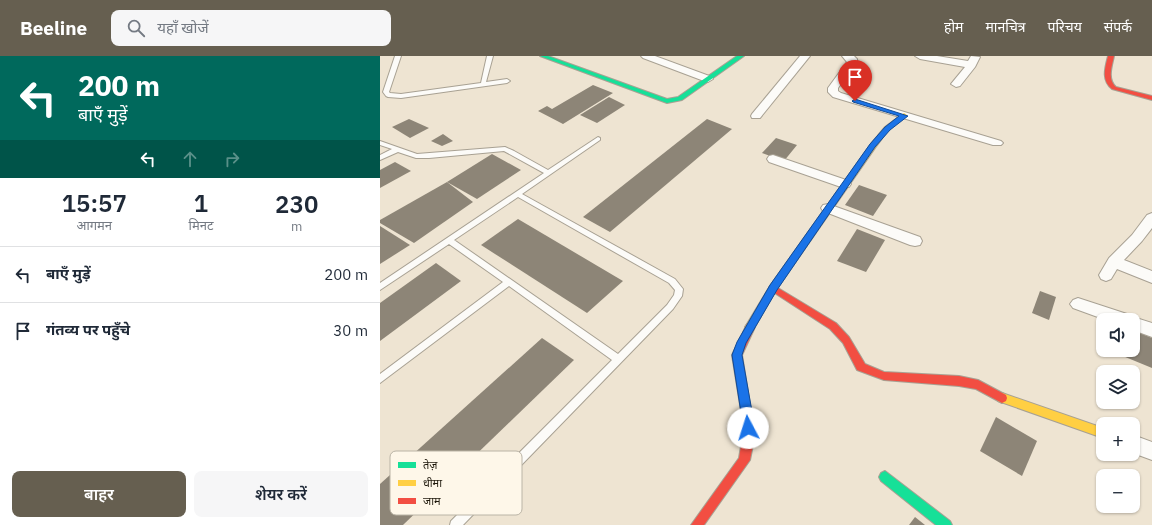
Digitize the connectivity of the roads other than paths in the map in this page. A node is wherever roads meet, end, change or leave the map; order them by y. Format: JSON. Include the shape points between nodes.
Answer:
{"nodes":[{"id":1,"x":398,"y":56,"type":"edge"},
{"id":2,"x":490,"y":56,"type":"edge"},
{"id":3,"x":543,"y":56,"type":"edge"},
{"id":4,"x":646,"y":56,"type":"edge"},
{"id":5,"x":741,"y":56,"type":"edge"},
{"id":6,"x":805,"y":56,"type":"edge"},
{"id":7,"x":848,"y":56,"type":"edge"},
{"id":8,"x":920,"y":56,"type":"edge"},
{"id":9,"x":1108,"y":56,"type":"edge"},
{"id":10,"x":974,"y":61,"type":"edge"},
{"id":11,"x":708,"y":79,"type":"junction"},
{"id":12,"x":507,"y":81,"type":"dead end"},
{"id":13,"x":483,"y":84,"type":"junction"},
{"id":14,"x":956,"y":84,"type":"dead end"},
{"id":15,"x":1152,"y":98,"type":"edge"},
{"id":16,"x":756,"y":116,"type":"dead end"},
{"id":17,"x":904,"y":116,"type":"junction"},
{"id":18,"x":598,"y":139,"type":"dead end"},
{"id":19,"x":380,"y":143,"type":"edge"},
{"id":20,"x":997,"y":143,"type":"dead end"},
{"id":21,"x":396,"y":150,"type":"junction"},
{"id":22,"x":380,"y":158,"type":"edge"},
{"id":23,"x":773,"y":159,"type":"dead end"},
{"id":24,"x":549,"y":173,"type":"junction"},
{"id":25,"x":845,"y":184,"type":"junction"},
{"id":26,"x":518,"y":194,"type":"junction"},
{"id":27,"x":828,"y":208,"type":"junction"},
{"id":28,"x":1152,"y":218,"type":"edge"},
{"id":29,"x":450,"y":241,"type":"junction"},
{"id":30,"x":915,"y":241,"type":"dead end"},
{"id":31,"x":1114,"y":262,"type":"junction"},
{"id":32,"x":1106,"y":275,"type":"dead end"},
{"id":33,"x":1152,"y":277,"type":"edge"},
{"id":34,"x":509,"y":282,"type":"junction"},
{"id":35,"x":380,"y":287,"type":"edge"},
{"id":36,"x":774,"y":288,"type":"junction"},
{"id":37,"x":1078,"y":304,"type":"dead end"},
{"id":38,"x":1104,"y":313,"type":"edge"},
{"id":39,"x":1140,"y":326,"type":"edge"},
{"id":40,"x":1152,"y":330,"type":"edge"},
{"id":41,"x":618,"y":359,"type":"junction"},
{"id":42,"x":380,"y":379,"type":"edge"},
{"id":43,"x":1096,"y":431,"type":"edge"},
{"id":44,"x":1140,"y":447,"type":"edge"},
{"id":45,"x":1152,"y":451,"type":"edge"},
{"id":46,"x":522,"y":457,"type":"edge"},
{"id":47,"x":885,"y":477,"type":"dead end"},
{"id":48,"x":465,"y":515,"type":"edge"},
{"id":49,"x":455,"y":525,"type":"edge"},
{"id":50,"x":697,"y":525,"type":"edge"},
{"id":51,"x":946,"y":525,"type":"edge"}],
"edges":[{"from":1,"to":13,"type":"lane","via":[[386,92],[388,95],[401,96]]},
{"from":2,"to":13,"type":"lane"},
{"from":3,"to":11,"type":"street","via":[[667,101],[680,98]]},
{"from":4,"to":11,"type":"street"},
{"from":5,"to":11,"type":"street"},
{"from":6,"to":16,"type":"street"},
{"from":7,"to":17,"type":"street","via":[[852,62],[833,88],[833,92]]},
{"from":8,"to":10,"type":"street"},
{"from":9,"to":15,"type":"street","via":[[1108,84]]},
{"from":10,"to":14,"type":"street"},
{"from":12,"to":13,"type":"lane"},
{"from":17,"to":20,"type":"street"},
{"from":17,"to":25,"type":"street","via":[[887,128]]},
{"from":18,"to":24,"type":"lane"},
{"from":19,"to":21,"type":"lane"},
{"from":21,"to":22,"type":"lane"},
{"from":21,"to":24,"type":"lane","via":[[416,156],[505,150]]},
{"from":23,"to":25,"type":"street"},
{"from":24,"to":26,"type":"lane"},
{"from":25,"to":27,"type":"street"},
{"from":26,"to":29,"type":"lane"},
{"from":26,"to":41,"type":"lane","via":[[672,281],[679,288],[678,296],[670,307]]},
{"from":27,"to":30,"type":"street"},
{"from":27,"to":36,"type":"street"},
{"from":28,"to":31,"type":"street"},
{"from":29,"to":34,"type":"lane"},
{"from":29,"to":35,"type":"lane"},
{"from":31,"to":32,"type":"street"},
{"from":31,"to":33,"type":"street"},
{"from":34,"to":41,"type":"lane"},
{"from":34,"to":42,"type":"lane"},
{"from":36,"to":43,"type":"street","via":[[842,333],[861,367],[884,376],[978,385],[1002,398]]},
{"from":36,"to":50,"type":"street","via":[[737,355],[747,417],[748,440],[744,460]]},
{"from":37,"to":38,"type":"street"},
{"from":39,"to":40,"type":"street"},
{"from":41,"to":46,"type":"lane"},
{"from":44,"to":45,"type":"street"},
{"from":47,"to":51,"type":"street"},
{"from":48,"to":49,"type":"lane"}]}
